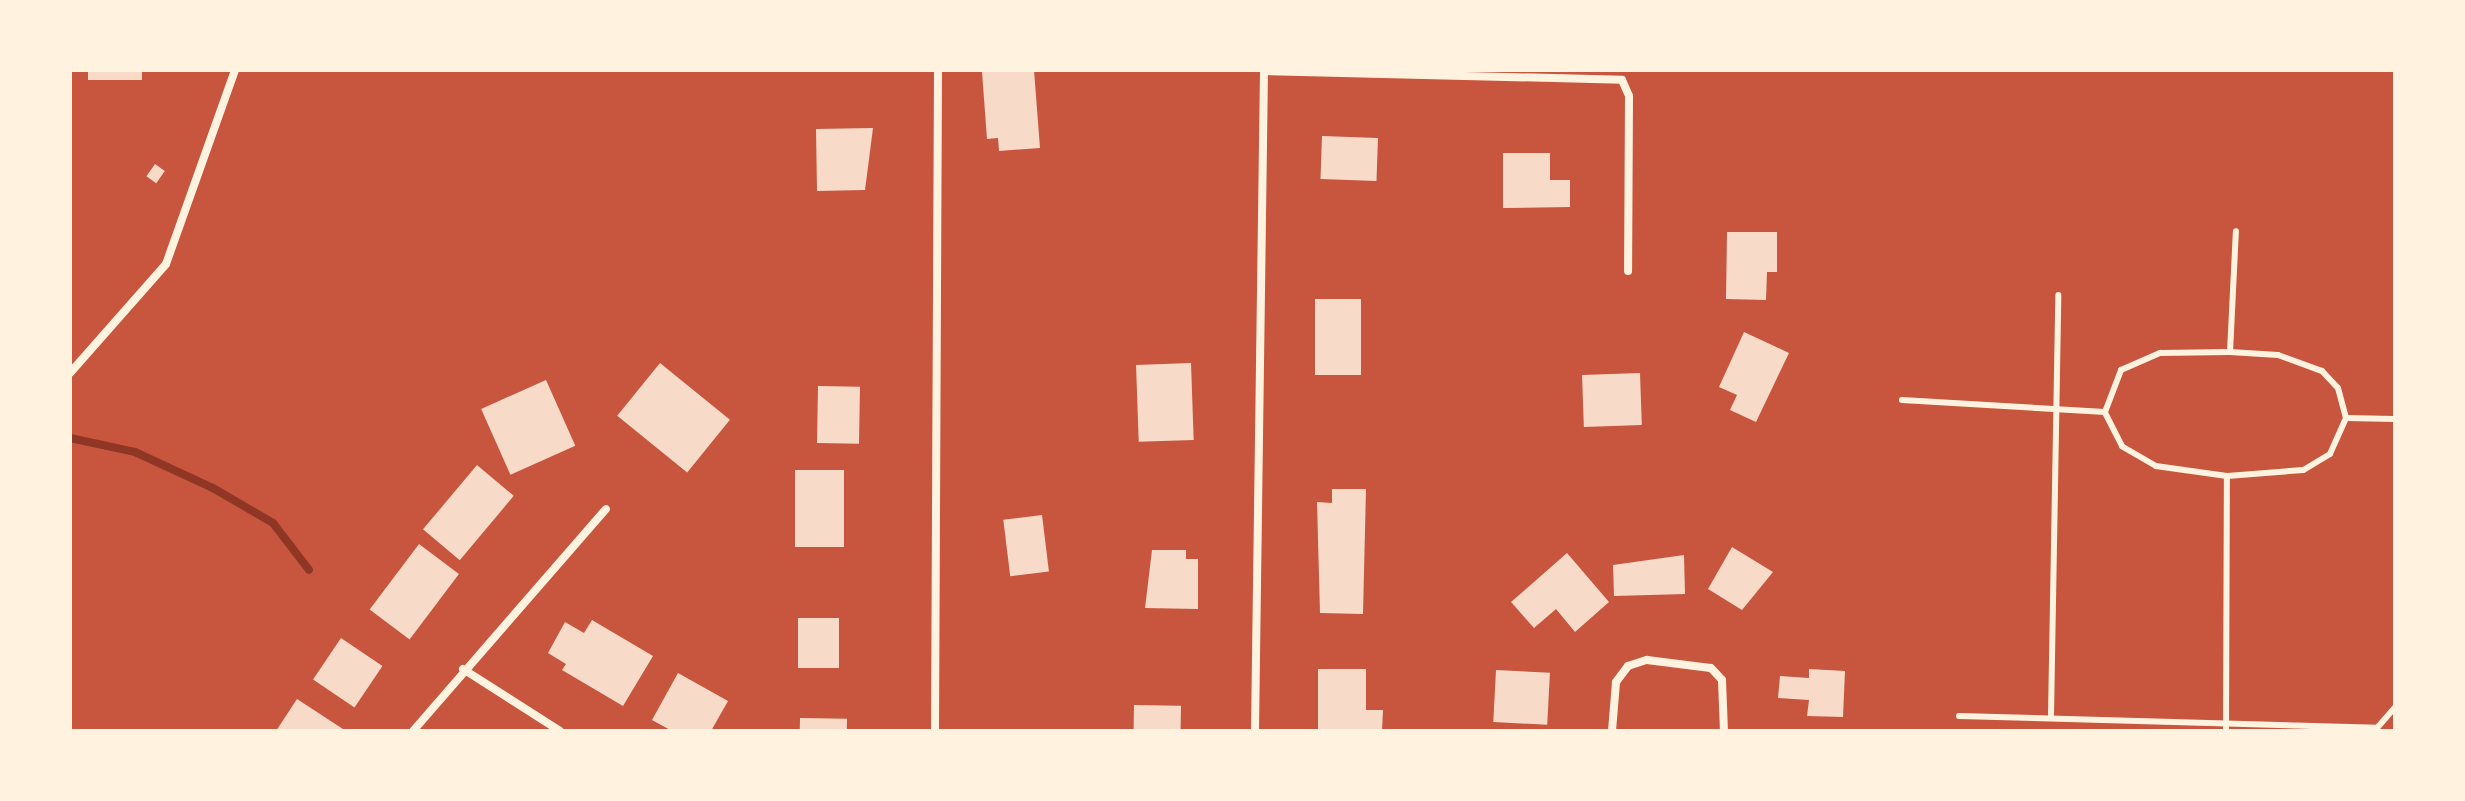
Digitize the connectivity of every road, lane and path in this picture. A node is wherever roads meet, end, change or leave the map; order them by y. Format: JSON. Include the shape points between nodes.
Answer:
{"nodes":[{"id":1,"x":235,"y":70,"type":"edge"},
{"id":2,"x":938,"y":70,"type":"edge"},
{"id":3,"x":1264,"y":71,"type":"edge"},
{"id":4,"x":2236,"y":231,"type":"dead end"},
{"id":5,"x":1628,"y":271,"type":"dead end"},
{"id":6,"x":2058,"y":295,"type":"dead end"},
{"id":7,"x":2230,"y":352,"type":"junction"},
{"id":8,"x":70,"y":373,"type":"edge"},
{"id":9,"x":1902,"y":400,"type":"dead end"},
{"id":10,"x":2056,"y":408,"type":"junction"},
{"id":11,"x":2105,"y":412,"type":"junction"},
{"id":12,"x":2346,"y":418,"type":"junction"},
{"id":13,"x":2395,"y":419,"type":"edge"},
{"id":14,"x":2227,"y":476,"type":"junction"},
{"id":15,"x":606,"y":509,"type":"dead end"},
{"id":16,"x":463,"y":669,"type":"junction"},
{"id":17,"x":2395,"y":707,"type":"edge"},
{"id":18,"x":1959,"y":716,"type":"dead end"},
{"id":19,"x":2051,"y":716,"type":"junction"},
{"id":20,"x":2226,"y":719,"type":"junction"},
{"id":21,"x":413,"y":731,"type":"edge"},
{"id":22,"x":560,"y":731,"type":"edge"},
{"id":23,"x":935,"y":731,"type":"edge"},
{"id":24,"x":1255,"y":731,"type":"edge"},
{"id":25,"x":1612,"y":731,"type":"edge"},
{"id":26,"x":1724,"y":731,"type":"edge"},
{"id":27,"x":2226,"y":731,"type":"edge"}],
"edges":[{"from":1,"to":8,"type":"street","via":[[166,264]]},
{"from":2,"to":23,"type":"street"},
{"from":3,"to":5,"type":"street","via":[[1622,80],[1629,96]]},
{"from":3,"to":24,"type":"street"},
{"from":4,"to":7,"type":"lane"},
{"from":6,"to":10,"type":"lane"},
{"from":7,"to":11,"type":"lane","via":[[2137,358],[2121,370]]},
{"from":7,"to":12,"type":"lane","via":[[2278,355],[2322,371],[2338,388]]},
{"from":9,"to":10,"type":"lane"},
{"from":10,"to":11,"type":"lane"},
{"from":10,"to":19,"type":"lane"},
{"from":11,"to":14,"type":"lane","via":[[2136,459]]},
{"from":12,"to":13,"type":"lane"},
{"from":12,"to":14,"type":"lane","via":[[2317,463]]},
{"from":14,"to":20,"type":"lane"},
{"from":15,"to":16,"type":"street"},
{"from":16,"to":21,"type":"street"},
{"from":16,"to":22,"type":"street"},
{"from":17,"to":20,"type":"lane","via":[[2377,728]]},
{"from":18,"to":19,"type":"lane"},
{"from":19,"to":20,"type":"lane"},
{"from":20,"to":27,"type":"lane"},
{"from":25,"to":26,"type":"street","via":[[1616,682],[1628,666],[1647,660],[1711,668],[1724,689]]}]}
